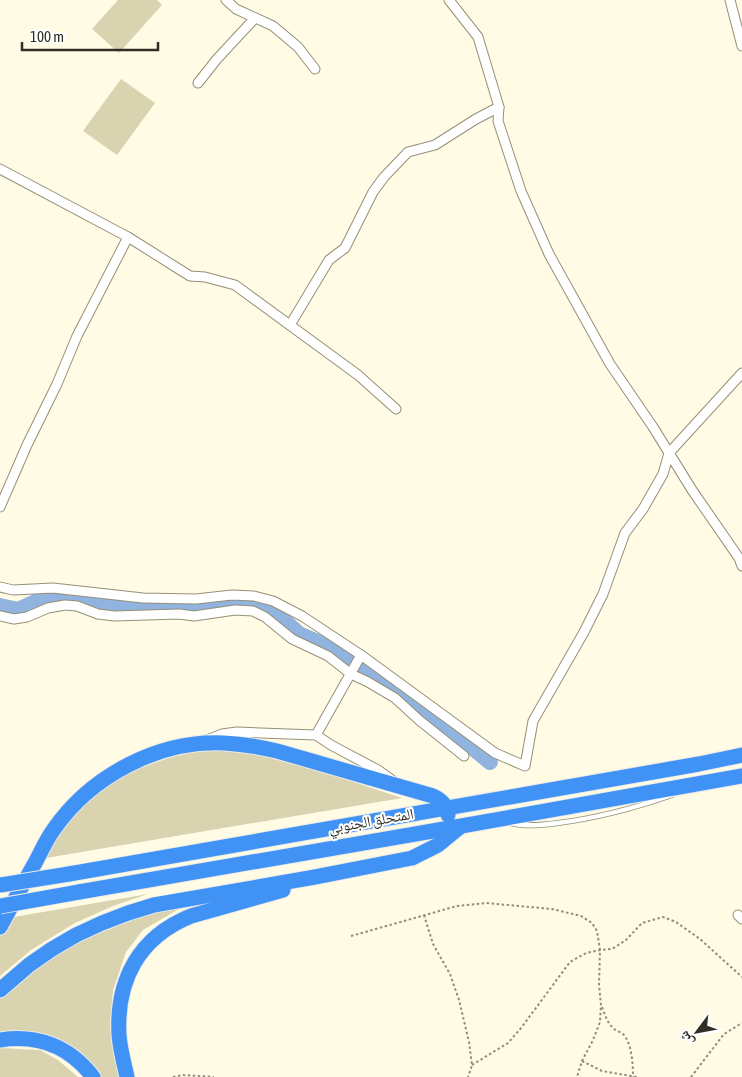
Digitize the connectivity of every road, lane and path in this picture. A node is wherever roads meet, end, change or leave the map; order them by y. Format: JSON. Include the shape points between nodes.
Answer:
{"nodes":[{"id":1,"x":226,"y":0,"type":"edge"},
{"id":2,"x":448,"y":0,"type":"edge"},
{"id":3,"x":730,"y":0,"type":"edge"},
{"id":4,"x":255,"y":18,"type":"junction"},
{"id":5,"x":741,"y":41,"type":"edge"},
{"id":6,"x":315,"y":69,"type":"dead end"},
{"id":7,"x":198,"y":83,"type":"dead end"},
{"id":8,"x":499,"y":107,"type":"junction"},
{"id":9,"x":0,"y":169,"type":"edge"},
{"id":10,"x":128,"y":237,"type":"junction"},
{"id":11,"x":290,"y":324,"type":"junction"},
{"id":12,"x":742,"y":372,"type":"edge"},
{"id":13,"x":396,"y":409,"type":"dead end"},
{"id":14,"x":669,"y":453,"type":"junction"},
{"id":15,"x":0,"y":507,"type":"edge"},
{"id":16,"x":742,"y":566,"type":"edge"},
{"id":17,"x":0,"y":587,"type":"edge"},
{"id":18,"x":0,"y":616,"type":"edge"},
{"id":19,"x":361,"y":655,"type":"junction"},
{"id":20,"x":351,"y":674,"type":"junction"},
{"id":21,"x":316,"y":735,"type":"junction"},
{"id":22,"x":201,"y":744,"type":"junction"},
{"id":23,"x":742,"y":755,"type":"edge"},
{"id":24,"x":464,"y":756,"type":"dead end"},
{"id":25,"x":742,"y":776,"type":"edge"},
{"id":26,"x":400,"y":787,"type":"junction"},
{"id":27,"x":446,"y":808,"type":"junction"},
{"id":28,"x":455,"y":827,"type":"junction"},
{"id":29,"x":315,"y":877,"type":"junction"},
{"id":30,"x":0,"y":885,"type":"edge"},
{"id":31,"x":0,"y":906,"type":"edge"},
{"id":32,"x":424,"y":915,"type":"junction"},
{"id":33,"x":0,"y":927,"type":"edge"},
{"id":34,"x":351,"y":936,"type":"dead end"},
{"id":35,"x":600,"y":950,"type":"junction"},
{"id":36,"x":742,"y":977,"type":"edge"},
{"id":37,"x":0,"y":990,"type":"edge"},
{"id":38,"x":601,"y":1005,"type":"junction"},
{"id":39,"x":742,"y":1023,"type":"edge"},
{"id":40,"x":0,"y":1040,"type":"edge"},
{"id":41,"x":582,"y":1061,"type":"junction"},
{"id":42,"x":472,"y":1064,"type":"junction"},
{"id":43,"x":93,"y":1077,"type":"edge"},
{"id":44,"x":127,"y":1077,"type":"edge"},
{"id":45,"x":173,"y":1077,"type":"edge"},
{"id":46,"x":214,"y":1077,"type":"edge"},
{"id":47,"x":468,"y":1077,"type":"edge"},
{"id":48,"x":577,"y":1077,"type":"edge"},
{"id":49,"x":634,"y":1077,"type":"edge"},
{"id":50,"x":691,"y":1077,"type":"edge"}],
"edges":[{"from":1,"to":4,"type":"street"},
{"from":2,"to":8,"type":"street","via":[[478,37]]},
{"from":3,"to":5,"type":"street"},
{"from":4,"to":6,"type":"street","via":[[273,26],[298,47]]},
{"from":4,"to":7,"type":"street"},
{"from":8,"to":11,"type":"street","via":[[435,145],[408,152],[373,192],[345,248],[329,260]]},
{"from":8,"to":14,"type":"street","via":[[498,121],[521,191],[549,254],[610,364]]},
{"from":9,"to":10,"type":"street"},
{"from":10,"to":11,"type":"street","via":[[190,276],[235,285]]},
{"from":10,"to":15,"type":"street","via":[[77,336]]},
{"from":11,"to":13,"type":"street","via":[[358,375]]},
{"from":12,"to":14,"type":"street"},
{"from":14,"to":16,"type":"street"},
{"from":14,"to":19,"type":"street","via":[[663,474],[625,533],[603,594],[584,632],[533,720],[525,766],[495,753]]},
{"from":17,"to":19,"type":"street","via":[[13,590],[53,588],[143,598],[254,596],[273,601],[302,616]]},
{"from":18,"to":20,"type":"street","via":[[27,618],[48,608],[65,605],[114,616],[194,616],[235,610],[253,611],[292,639],[328,656]]},
{"from":19,"to":20,"type":"street"},
{"from":20,"to":21,"type":"street"},
{"from":20,"to":24,"type":"street","via":[[395,698]]},
{"from":21,"to":22,"type":"street","via":[[237,732]]},
{"from":21,"to":26,"type":"street","via":[[378,770]]},
{"from":22,"to":26,"type":"highway","via":[[254,746]]},
{"from":22,"to":33,"type":"highway","via":[[153,754],[117,771],[85,794],[53,830]]},
{"from":23,"to":27,"type":"highway","name":"المتحلق الجنوبي"},
{"from":25,"to":28,"type":"highway","name":"المتحلق الجنوبي"},
{"from":26,"to":27,"type":"highway","via":[[433,796]]},
{"from":27,"to":28,"type":"highway"},
{"from":27,"to":30,"type":"highway","name":"المتحلق الجنوبي","bridge":true},
{"from":28,"to":29,"type":"highway","via":[[438,845],[412,858]]},
{"from":28,"to":31,"type":"highway","name":"المتحلق الجنوبي","bridge":true},
{"from":29,"to":37,"type":"highway","via":[[154,905],[128,913],[52,949]]},
{"from":29,"to":44,"type":"highway","via":[[276,893],[191,916],[168,927],[144,948],[124,986],[119,1011],[119,1037]]},
{"from":32,"to":34,"type":"path"},
{"from":32,"to":35,"type":"path","via":[[486,902],[552,908],[581,916],[592,923]]},
{"from":32,"to":42,"type":"path","via":[[433,944],[450,974],[459,1000]]},
{"from":35,"to":36,"type":"path","via":[[612,949],[642,923],[663,917],[700,939]]},
{"from":35,"to":38,"type":"path"},
{"from":35,"to":42,"type":"path","via":[[570,962],[508,1043]]},
{"from":38,"to":41,"type":"path","via":[[600,1022]]},
{"from":38,"to":49,"type":"path","via":[[608,1022],[628,1041]]},
{"from":39,"to":50,"type":"path","via":[[724,1034]]},
{"from":40,"to":43,"type":"highway","via":[[31,1039],[49,1044],[65,1051]]},
{"from":41,"to":48,"type":"path"},
{"from":41,"to":49,"type":"path","via":[[602,1071]]},
{"from":42,"to":47,"type":"path"},
{"from":45,"to":46,"type":"path"}]}
